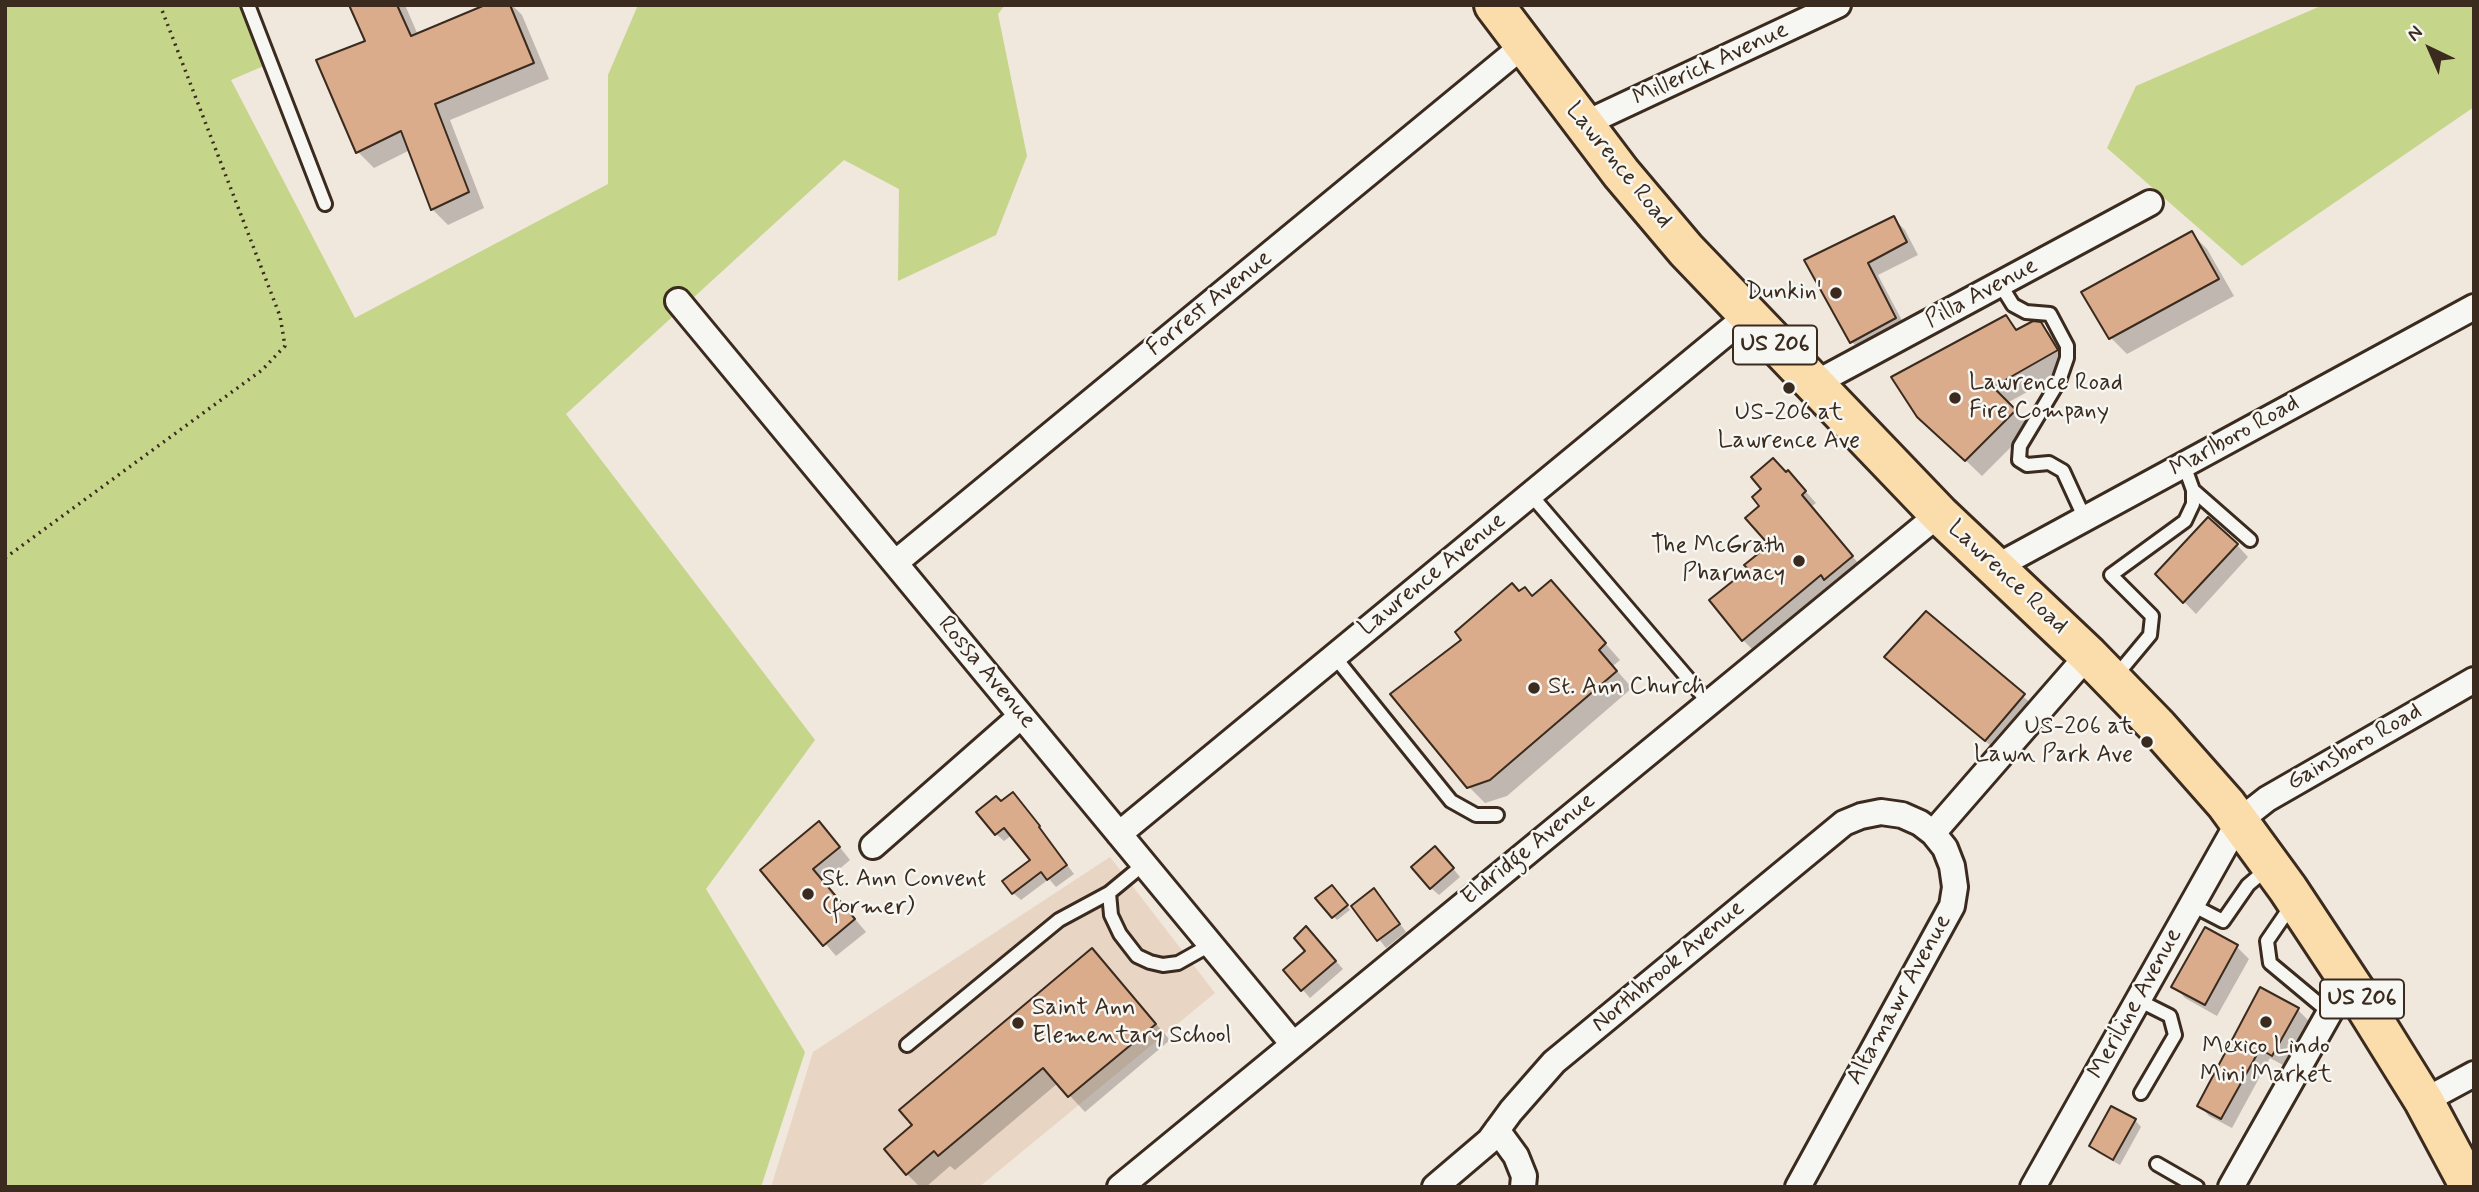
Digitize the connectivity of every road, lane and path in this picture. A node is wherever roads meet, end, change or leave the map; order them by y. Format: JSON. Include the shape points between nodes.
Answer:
{"nodes":[{"id":1,"x":160,"y":5,"type":"edge"},
{"id":2,"x":248,"y":5,"type":"edge"},
{"id":3,"x":1494,"y":5,"type":"edge"},
{"id":4,"x":1838,"y":5,"type":"edge"},
{"id":5,"x":1524,"y":45,"type":"junction"},
{"id":6,"x":1584,"y":124,"type":"junction"},
{"id":7,"x":2150,"y":203,"type":"dead end"},
{"id":8,"x":326,"y":204,"type":"dead end"},
{"id":9,"x":2000,"y":284,"type":"junction"},
{"id":10,"x":678,"y":301,"type":"dead end"},
{"id":11,"x":2474,"y":307,"type":"edge"},
{"id":12,"x":1747,"y":316,"type":"junction"},
{"id":13,"x":1814,"y":384,"type":"junction"},
{"id":14,"x":2184,"y":465,"type":"junction"},
{"id":15,"x":2193,"y":490,"type":"junction"},
{"id":16,"x":1531,"y":495,"type":"junction"},
{"id":17,"x":1939,"y":514,"type":"junction"},
{"id":18,"x":2085,"y":519,"type":"junction"},
{"id":19,"x":2250,"y":540,"type":"dead end"},
{"id":20,"x":5,"y":558,"type":"edge"},
{"id":21,"x":895,"y":563,"type":"junction"},
{"id":22,"x":1996,"y":567,"type":"junction"},
{"id":23,"x":1334,"y":656,"type":"junction"},
{"id":24,"x":2100,"y":667,"type":"junction"},
{"id":25,"x":2471,"y":687,"type":"edge"},
{"id":26,"x":1709,"y":703,"type":"junction"},
{"id":27,"x":1021,"y":716,"type":"junction"},
{"id":28,"x":1497,"y":814,"type":"dead end"},
{"id":29,"x":2239,"y":821,"type":"junction"},
{"id":30,"x":1933,"y":833,"type":"junction"},
{"id":31,"x":1119,"y":834,"type":"junction"},
{"id":32,"x":873,"y":846,"type":"dead end"},
{"id":33,"x":1144,"y":864,"type":"junction"},
{"id":34,"x":2271,"y":865,"type":"junction"},
{"id":35,"x":1109,"y":892,"type":"junction"},
{"id":36,"x":2295,"y":900,"type":"junction"},
{"id":37,"x":2192,"y":905,"type":"junction"},
{"id":38,"x":1210,"y":944,"type":"junction"},
{"id":39,"x":2348,"y":980,"type":"junction"},
{"id":40,"x":2138,"y":1000,"type":"junction"},
{"id":41,"x":2330,"y":1013,"type":"junction"},
{"id":42,"x":1293,"y":1044,"type":"junction"},
{"id":43,"x":907,"y":1045,"type":"dead end"},
{"id":44,"x":2474,"y":1074,"type":"edge"},
{"id":45,"x":2141,"y":1093,"type":"dead end"},
{"id":46,"x":2424,"y":1101,"type":"junction"},
{"id":47,"x":1497,"y":1130,"type":"junction"},
{"id":48,"x":2157,"y":1164,"type":"dead end"},
{"id":49,"x":1120,"y":1187,"type":"edge"},
{"id":50,"x":1434,"y":1187,"type":"edge"},
{"id":51,"x":1523,"y":1187,"type":"edge"},
{"id":52,"x":1798,"y":1187,"type":"edge"},
{"id":53,"x":2033,"y":1187,"type":"edge"},
{"id":54,"x":2197,"y":1187,"type":"edge"},
{"id":55,"x":2231,"y":1187,"type":"edge"},
{"id":56,"x":2470,"y":1187,"type":"edge"}],
"edges":[{"from":1,"to":20,"type":"path","via":[[280,316],[285,346],[262,370]]},
{"from":2,"to":8,"type":"lane"},
{"from":3,"to":5,"type":"main road","name":"Lawrence Road","number":"US 206"},
{"from":4,"to":6,"type":"street","name":"Millerick Avenue"},
{"from":5,"to":6,"type":"main road","name":"Lawrence Road","number":"US 206"},
{"from":5,"to":21,"type":"street","name":"Forrest Avenue"},
{"from":6,"to":12,"type":"main road","name":"Lawrence Road","number":"US 206","via":[[1686,250]]},
{"from":7,"to":9,"type":"street","name":"Pilla Avenue"},
{"from":9,"to":13,"type":"street","name":"Pilla Avenue"},
{"from":9,"to":18,"type":"lane","via":[[2013,305],[2026,312],[2050,314],[2067,346],[2059,381],[2021,446],[2020,460],[2027,465],[2049,463],[2063,471]]},
{"from":10,"to":21,"type":"street","name":"Rossa Avenue"},
{"from":11,"to":14,"type":"street","name":"Marlboro Road"},
{"from":12,"to":13,"type":"main road","name":"Lawrence Road","number":"US 206"},
{"from":12,"to":16,"type":"street","name":"Lawrence Avenue"},
{"from":13,"to":17,"type":"main road","name":"Lawrence Road","number":"US 206"},
{"from":14,"to":15,"type":"lane"},
{"from":14,"to":18,"type":"street","name":"Marlboro Road"},
{"from":15,"to":19,"type":"lane"},
{"from":15,"to":24,"type":"lane","via":[[2185,521],[2111,575],[2152,616],[2150,635]]},
{"from":16,"to":23,"type":"street","name":"Lawrence Avenue"},
{"from":16,"to":26,"type":"lane"},
{"from":17,"to":22,"type":"main road","name":"Lawrence Road","number":"US 206"},
{"from":17,"to":26,"type":"street","name":"Eldridge Avenue"},
{"from":18,"to":22,"type":"street","name":"Marlboro Road"},
{"from":21,"to":27,"type":"street","name":"Rossa Avenue"},
{"from":22,"to":24,"type":"main road","name":"Lawrence Road","number":"US 206"},
{"from":23,"to":28,"type":"lane","via":[[1451,800],[1476,815]]},
{"from":23,"to":31,"type":"street","name":"Lawrence Avenue"},
{"from":24,"to":29,"type":"main road","name":"Lawrence Road","number":"US 206"},
{"from":24,"to":30,"type":"street"},
{"from":25,"to":29,"type":"street","name":"Gainsboro Road","via":[[2267,799]]},
{"from":26,"to":42,"type":"street","name":"Eldridge Avenue"},
{"from":27,"to":31,"type":"street","name":"Rossa Avenue"},
{"from":27,"to":32,"type":"street"},
{"from":29,"to":34,"type":"main road","name":"Lawrence Road","number":"US 206"},
{"from":29,"to":37,"type":"street","name":"Meriline Avenue"},
{"from":30,"to":47,"type":"street","name":"Northbrook Avenue","via":[[1902,815],[1881,812],[1844,823],[1554,1062]]},
{"from":30,"to":52,"type":"street","name":"Altamawr Avenue","via":[[1952,866],[1955,887],[1947,917]]},
{"from":31,"to":33,"type":"street","name":"Rossa Avenue"},
{"from":33,"to":35,"type":"lane"},
{"from":33,"to":38,"type":"street","name":"Rossa Avenue"},
{"from":34,"to":36,"type":"main road","name":"Lawrence Road","number":"US 206"},
{"from":34,"to":37,"type":"lane","via":[[2248,885],[2223,921]]},
{"from":35,"to":38,"type":"lane","via":[[1111,915],[1137,956],[1163,965]]},
{"from":35,"to":43,"type":"lane","via":[[1059,920]]},
{"from":36,"to":39,"type":"main road","name":"Lawrence Road","number":"US 206"},
{"from":36,"to":41,"type":"lane","via":[[2267,941],[2270,963]]},
{"from":37,"to":40,"type":"street","name":"Meriline Avenue"},
{"from":38,"to":42,"type":"street","name":"Rossa Avenue"},
{"from":39,"to":41,"type":"street"},
{"from":39,"to":46,"type":"main road","name":"Lawrence Road","number":"US 206"},
{"from":40,"to":45,"type":"lane","via":[[2170,1016],[2175,1035]]},
{"from":40,"to":53,"type":"street","name":"Meriline Avenue"},
{"from":41,"to":55,"type":"street"},
{"from":42,"to":49,"type":"street","name":"Eldridge Avenue"},
{"from":44,"to":46,"type":"street"},
{"from":46,"to":56,"type":"main road","name":"Lawrence Road","number":"US 206"},
{"from":47,"to":50,"type":"street","name":"Northbrook Avenue"},
{"from":47,"to":51,"type":"street","via":[[1516,1156]]},
{"from":48,"to":54,"type":"lane"}]}
